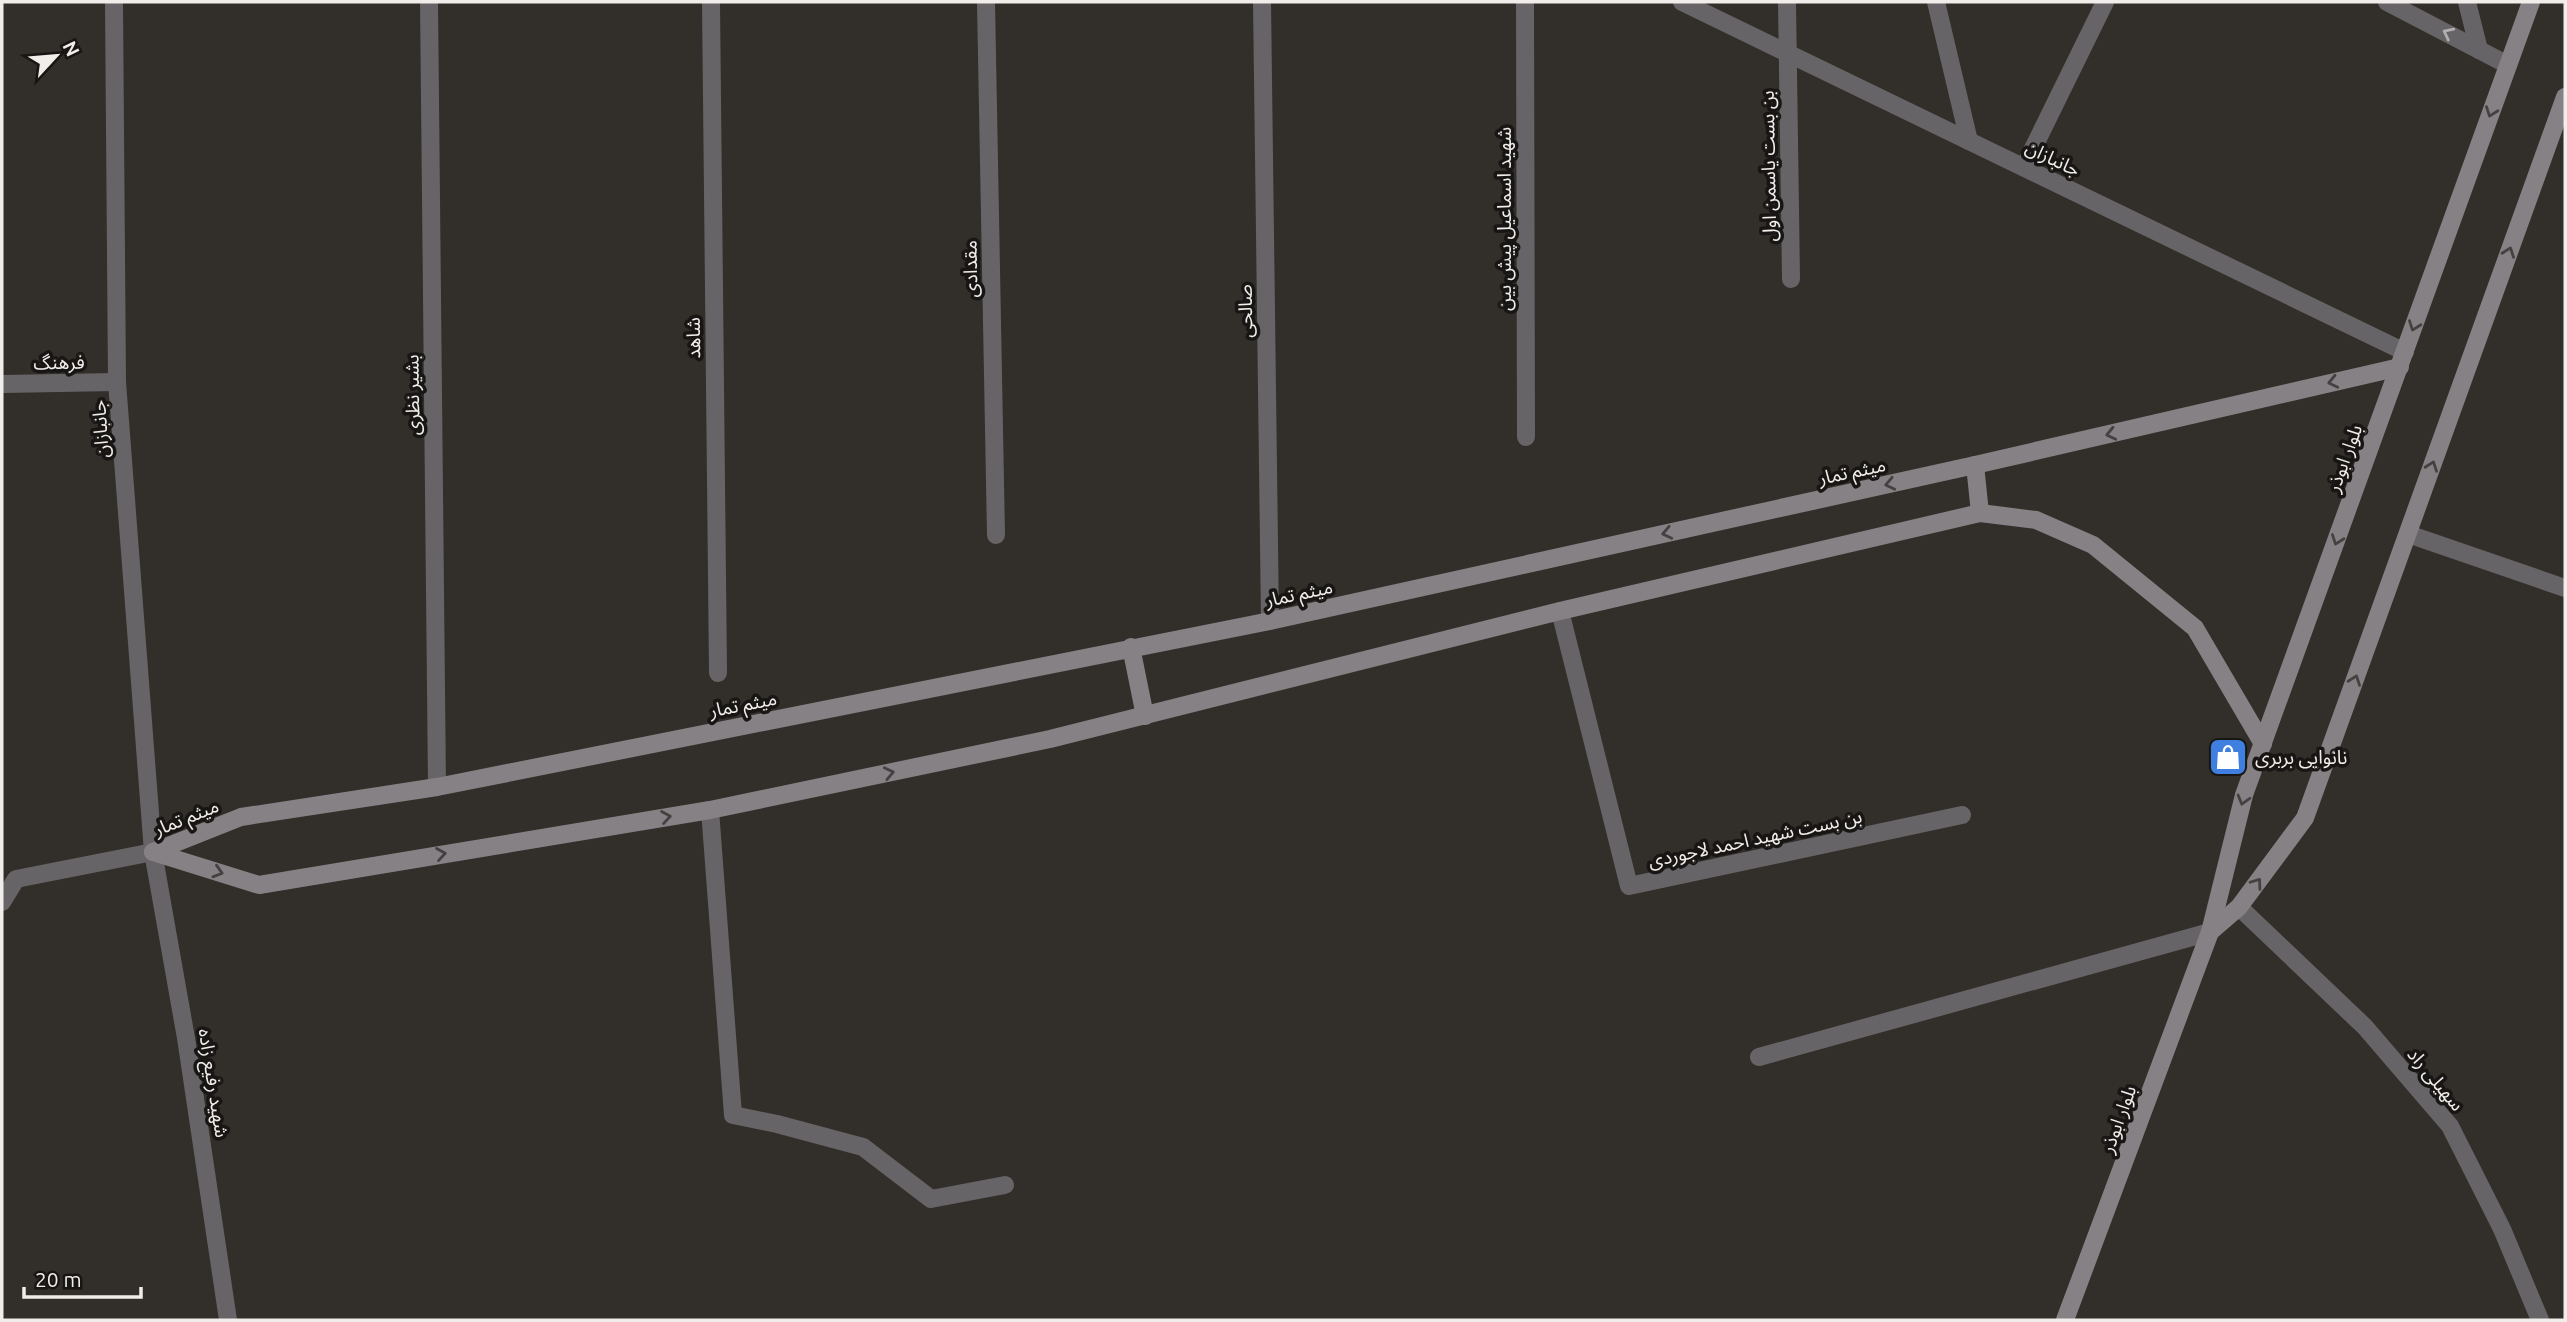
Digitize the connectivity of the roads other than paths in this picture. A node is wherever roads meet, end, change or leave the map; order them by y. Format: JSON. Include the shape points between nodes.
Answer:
{"nodes":[{"id":1,"x":114,"y":2,"type":"edge"},
{"id":2,"x":429,"y":2,"type":"edge"},
{"id":3,"x":711,"y":2,"type":"edge"},
{"id":4,"x":986,"y":2,"type":"edge"},
{"id":5,"x":1262,"y":2,"type":"edge"},
{"id":6,"x":1525,"y":2,"type":"edge"},
{"id":7,"x":1682,"y":2,"type":"edge"},
{"id":8,"x":1787,"y":2,"type":"edge"},
{"id":9,"x":1936,"y":2,"type":"edge"},
{"id":10,"x":2105,"y":2,"type":"edge"},
{"id":11,"x":2386,"y":2,"type":"edge"},
{"id":12,"x":2467,"y":2,"type":"edge"},
{"id":13,"x":2531,"y":2,"type":"edge"},
{"id":14,"x":2479,"y":50,"type":"junction"},
{"id":15,"x":1786,"y":52,"type":"junction"},
{"id":16,"x":2508,"y":65,"type":"junction"},
{"id":17,"x":2565,"y":97,"type":"edge"},
{"id":18,"x":1969,"y":141,"type":"junction"},
{"id":19,"x":2024,"y":167,"type":"junction"},
{"id":20,"x":1791,"y":279,"type":"dead end"},
{"id":21,"x":2402,"y":359,"type":"junction"},
{"id":22,"x":117,"y":382,"type":"junction"},
{"id":23,"x":2,"y":384,"type":"edge"},
{"id":24,"x":1526,"y":437,"type":"dead end"},
{"id":25,"x":1975,"y":465,"type":"junction"},
{"id":26,"x":1980,"y":513,"type":"junction"},
{"id":27,"x":2407,"y":534,"type":"junction"},
{"id":28,"x":996,"y":535,"type":"dead end"},
{"id":29,"x":2565,"y":588,"type":"edge"},
{"id":30,"x":1560,"y":611,"type":"junction"},
{"id":31,"x":1270,"y":621,"type":"junction"},
{"id":32,"x":1131,"y":647,"type":"junction"},
{"id":33,"x":718,"y":673,"type":"dead end"},
{"id":34,"x":1145,"y":716,"type":"junction"},
{"id":35,"x":2263,"y":744,"type":"junction"},
{"id":36,"x":437,"y":787,"type":"junction"},
{"id":37,"x":710,"y":810,"type":"junction"},
{"id":38,"x":1962,"y":815,"type":"dead end"},
{"id":39,"x":153,"y":852,"type":"junction"},
{"id":40,"x":9,"y":880,"type":"edge"},
{"id":41,"x":2,"y":902,"type":"edge"},
{"id":42,"x":2239,"y":907,"type":"junction"},
{"id":43,"x":2210,"y":932,"type":"junction"},
{"id":44,"x":1759,"y":1057,"type":"dead end"},
{"id":45,"x":1004,"y":1185,"type":"dead end"},
{"id":46,"x":228,"y":1320,"type":"edge"},
{"id":47,"x":2065,"y":1320,"type":"edge"},
{"id":48,"x":2540,"y":1320,"type":"edge"}],
"edges":[{"from":1,"to":22,"type":"street","name":"جانبازان"},
{"from":2,"to":36,"type":"street","name":"بشیر نظری"},
{"from":3,"to":33,"type":"street","name":"شاهد"},
{"from":4,"to":28,"type":"street","name":"مقدادی"},
{"from":5,"to":31,"type":"street","name":"صالحی"},
{"from":6,"to":24,"type":"street","name":"شهید اسماعیل پیش بین"},
{"from":7,"to":15,"type":"street","name":"جانبازان"},
{"from":8,"to":15,"type":"street","name":"بن بست یاسمن اول"},
{"from":9,"to":18,"type":"street"},
{"from":10,"to":19,"type":"street"},
{"from":14,"to":11,"type":"street","one_way":true},
{"from":12,"to":14,"type":"street"},
{"from":13,"to":16,"type":"street","name":"بلوار ابوذر"},
{"from":14,"to":16,"type":"street"},
{"from":15,"to":18,"type":"street","name":"جانبازان"},
{"from":15,"to":20,"type":"street","name":"بن بست یاسمن اول"},
{"from":16,"to":21,"type":"street","name":"بلوار ابوذر","one_way":true},
{"from":27,"to":17,"type":"street","name":"بلوار ابوذر","one_way":true},
{"from":18,"to":19,"type":"street","name":"جانبازان"},
{"from":19,"to":21,"type":"street","name":"جانبازان"},
{"from":21,"to":25,"type":"street","name":"میثم تمار","one_way":true},
{"from":21,"to":35,"type":"street","name":"بلوار ابوذر","one_way":true},
{"from":22,"to":23,"type":"street","name":"فرهنگ"},
{"from":22,"to":39,"type":"street","name":"جانبازان"},
{"from":25,"to":26,"type":"street"},
{"from":25,"to":31,"type":"street","name":"میثم تمار","one_way":true},
{"from":26,"to":30,"type":"street","name":"میثم تمار"},
{"from":26,"to":35,"type":"street","name":"میثم تمار","via":[[2036,520],[2093,545],[2195,628]]},
{"from":27,"to":29,"type":"street"},
{"from":42,"to":27,"type":"street","name":"بلوار ابوذر","one_way":true,"via":[[2305,818]]},
{"from":30,"to":34,"type":"street","name":"میثم تمار"},
{"from":30,"to":38,"type":"street","name":"بن بست شهید احمد لاجوردی","via":[[1629,886]]},
{"from":31,"to":32,"type":"street","name":"میثم تمار"},
{"from":32,"to":34,"type":"street"},
{"from":32,"to":36,"type":"street","name":"میثم تمار"},
{"from":37,"to":34,"type":"street","name":"میثم تمار","one_way":true,"via":[[1051,740]]},
{"from":35,"to":43,"type":"street","name":"بلوار ابوذر","one_way":true,"via":[[2244,795]]},
{"from":36,"to":39,"type":"street","name":"میثم تمار","via":[[241,817]]},
{"from":39,"to":37,"type":"street","name":"میثم تمار","one_way":true,"via":[[259,885]]},
{"from":37,"to":45,"type":"street","via":[[733,1115],[863,1147],[931,1199]]},
{"from":39,"to":40,"type":"street"},
{"from":39,"to":46,"type":"street","name":"شهید رفیع زاده"},
{"from":40,"to":41,"type":"street"},
{"from":42,"to":43,"type":"street","name":"بلوار ابوذر"},
{"from":42,"to":48,"type":"street","name":"سهیلی راد","via":[[2365,1027],[2450,1126],[2502,1229]]},
{"from":43,"to":44,"type":"street"},
{"from":43,"to":47,"type":"street","name":"بلوار ابوذر"}]}
